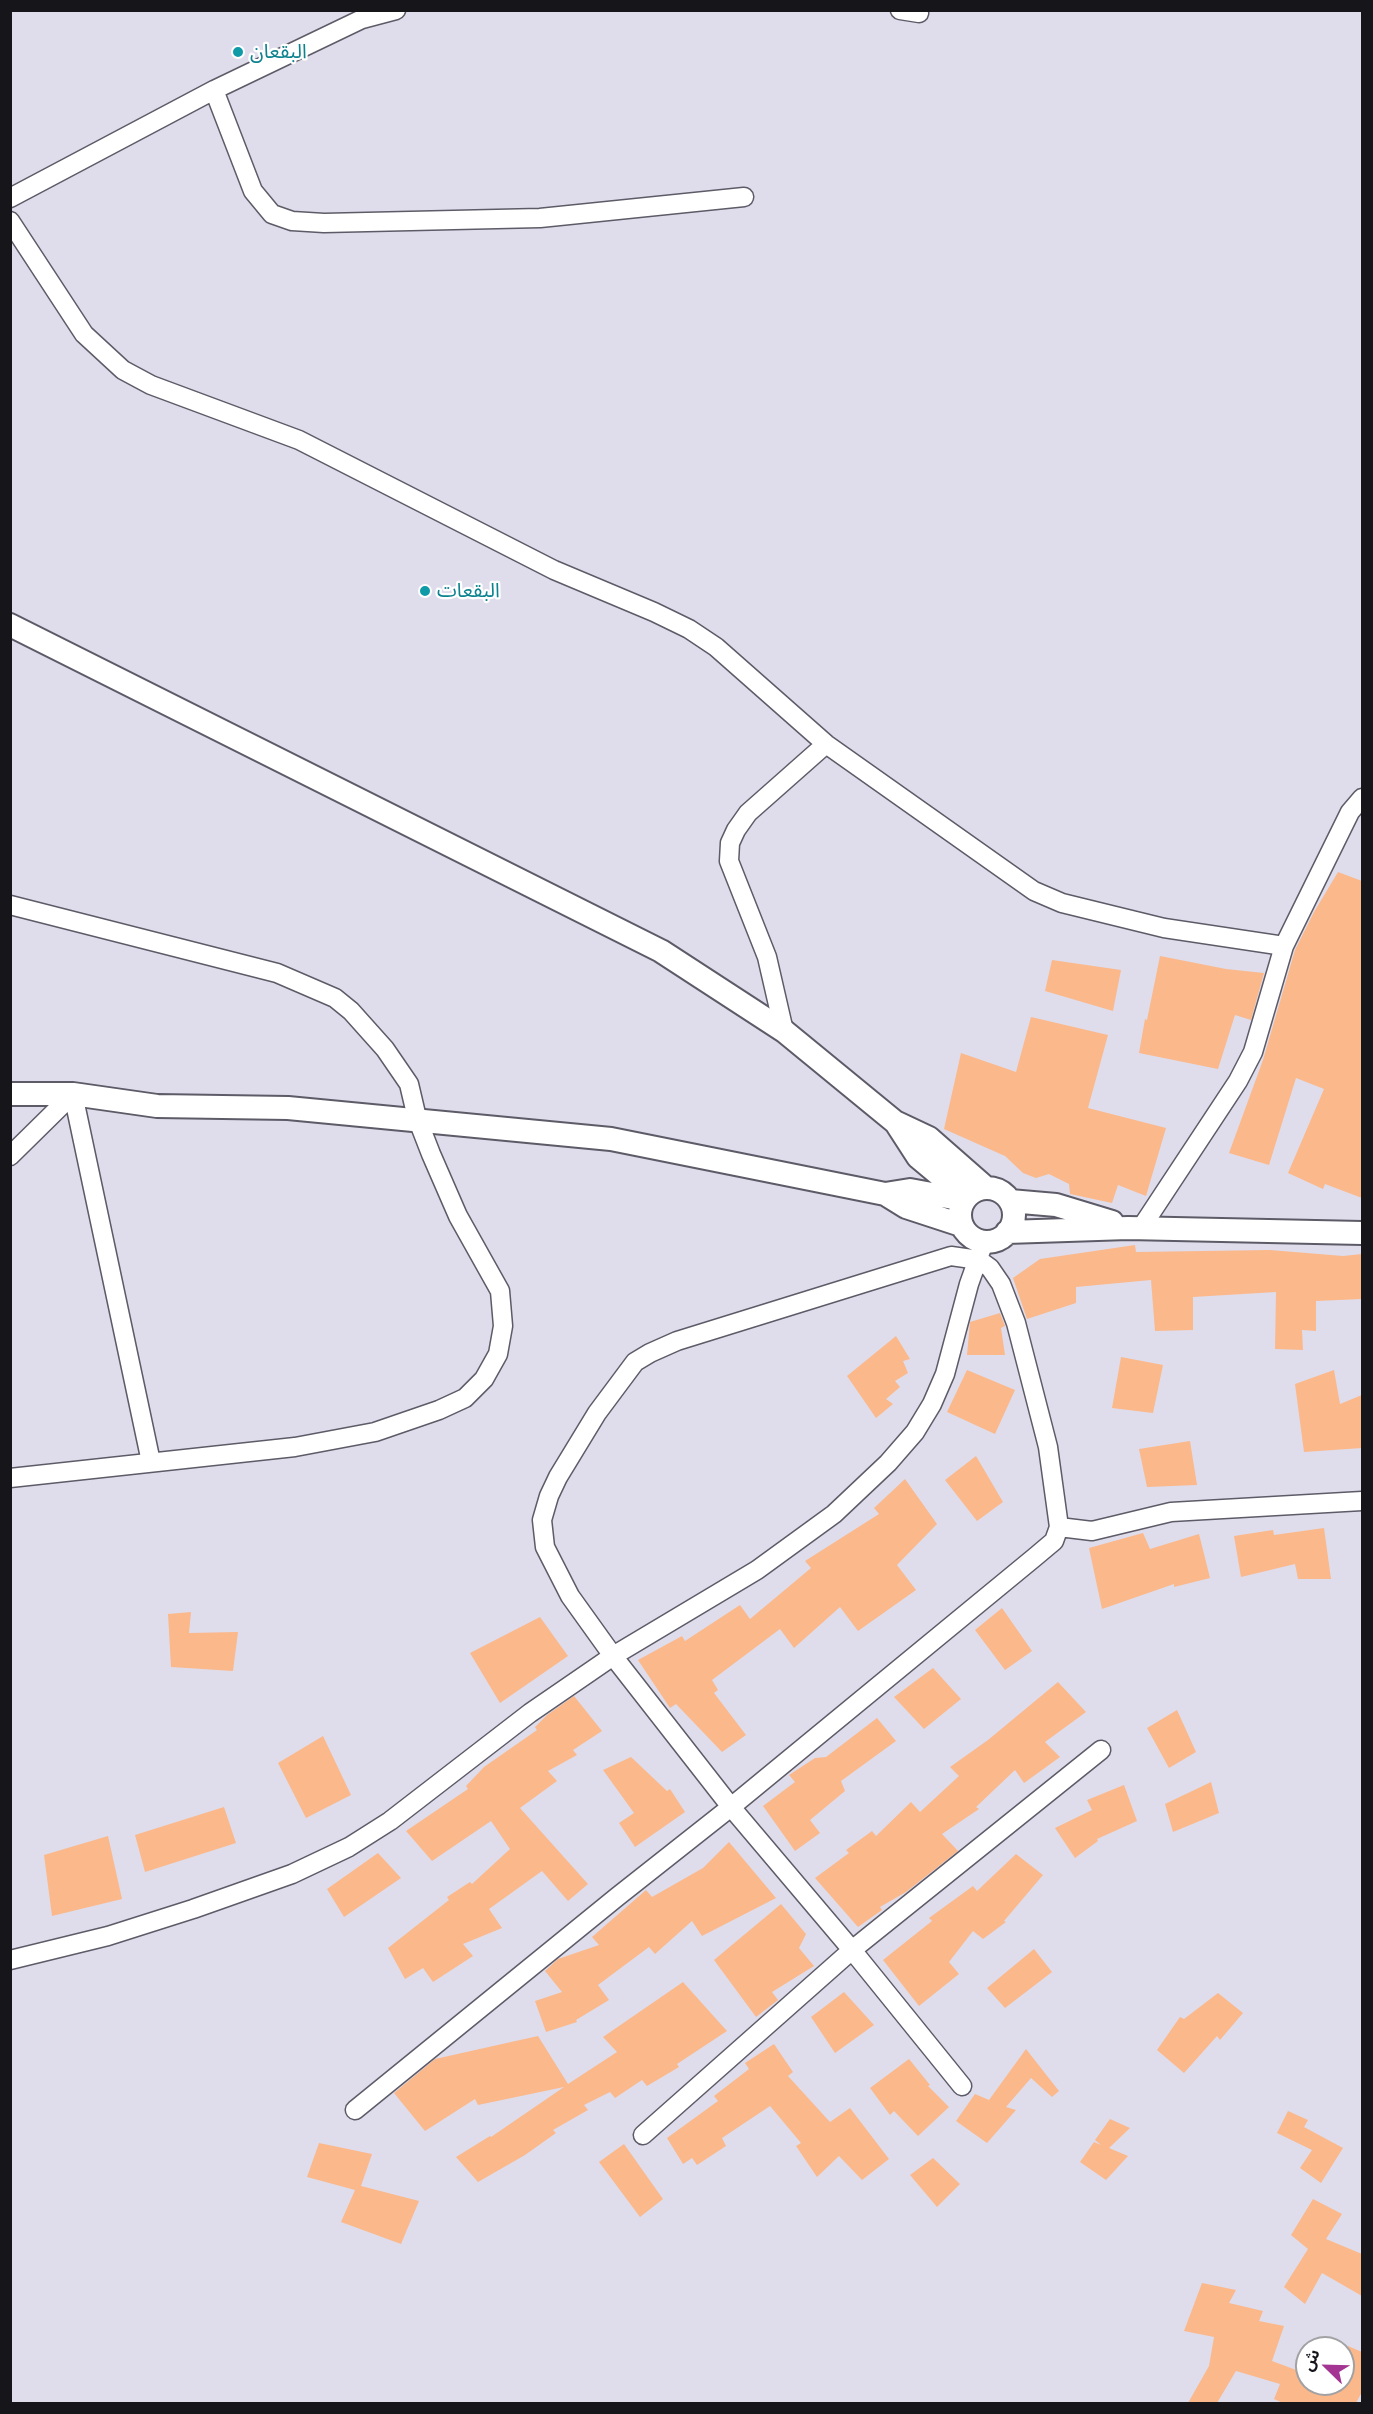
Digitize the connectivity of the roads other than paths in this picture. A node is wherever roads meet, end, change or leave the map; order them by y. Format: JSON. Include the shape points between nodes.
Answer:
{"nodes":[{"id":1,"x":396,"y":10,"type":"edge"},
{"id":2,"x":900,"y":10,"type":"edge"},
{"id":3,"x":919,"y":13,"type":"dead end"},
{"id":4,"x":214,"y":90,"type":"junction"},
{"id":5,"x":744,"y":197,"type":"dead end"},
{"id":6,"x":10,"y":198,"type":"edge"},
{"id":7,"x":10,"y":221,"type":"edge"},
{"id":8,"x":10,"y":625,"type":"edge"},
{"id":9,"x":826,"y":744,"type":"junction"},
{"id":10,"x":1362,"y":798,"type":"edge"},
{"id":11,"x":10,"y":905,"type":"edge"},
{"id":12,"x":1284,"y":946,"type":"junction"},
{"id":13,"x":784,"y":1031,"type":"junction"},
{"id":14,"x":10,"y":1094,"type":"edge"},
{"id":15,"x":74,"y":1094,"type":"junction"},
{"id":16,"x":417,"y":1118,"type":"junction"},
{"id":17,"x":10,"y":1156,"type":"edge"},
{"id":18,"x":885,"y":1194,"type":"junction"},
{"id":19,"x":972,"y":1195,"type":"junction"},
{"id":20,"x":1010,"y":1201,"type":"junction"},
{"id":21,"x":961,"y":1225,"type":"junction"},
{"id":22,"x":1134,"y":1228,"type":"junction"},
{"id":23,"x":1007,"y":1232,"type":"junction"},
{"id":24,"x":1362,"y":1233,"type":"edge"},
{"id":25,"x":982,"y":1251,"type":"junction"},
{"id":26,"x":151,"y":1462,"type":"junction"},
{"id":27,"x":10,"y":1478,"type":"edge"},
{"id":28,"x":1362,"y":1501,"type":"edge"},
{"id":29,"x":1059,"y":1527,"type":"junction"},
{"id":30,"x":612,"y":1656,"type":"junction"},
{"id":31,"x":1101,"y":1750,"type":"dead end"},
{"id":32,"x":731,"y":1807,"type":"junction"},
{"id":33,"x":852,"y":1950,"type":"junction"},
{"id":34,"x":10,"y":1960,"type":"edge"},
{"id":35,"x":962,"y":2086,"type":"dead end"},
{"id":36,"x":355,"y":2110,"type":"dead end"},
{"id":37,"x":643,"y":2135,"type":"dead end"}],
"edges":[{"from":1,"to":4,"type":"street","via":[[362,20]]},
{"from":2,"to":3,"type":"street"},
{"from":4,"to":5,"type":"street","via":[[253,191],[272,214],[292,222],[540,218]]},
{"from":4,"to":6,"type":"street"},
{"from":7,"to":9,"type":"street","via":[[84,334],[123,370],[151,385],[299,440],[554,570],[689,629],[716,646]]},
{"from":8,"to":13,"type":"street","via":[[661,951]]},
{"from":9,"to":12,"type":"street","via":[[1034,891],[1062,903],[1164,928]]},
{"from":9,"to":13,"type":"street","via":[[748,813],[730,843],[729,861],[767,957]]},
{"from":10,"to":12,"type":"street","via":[[1350,812]]},
{"from":11,"to":16,"type":"street","via":[[277,973],[335,998],[351,1011],[400,1070],[409,1084]]},
{"from":12,"to":22,"type":"street","via":[[1253,1052],[1238,1081]]},
{"from":13,"to":19,"type":"street","via":[[895,1122],[918,1157]]},
{"from":14,"to":15,"type":"street"},
{"from":15,"to":16,"type":"street","via":[[157,1106],[288,1108]]},
{"from":15,"to":17,"type":"street"},
{"from":15,"to":26,"type":"street"},
{"from":16,"to":18,"type":"street","via":[[611,1139]]},
{"from":16,"to":26,"type":"street","via":[[458,1216],[500,1291],[503,1326],[498,1354],[484,1379],[465,1398],[375,1432],[295,1447]]},
{"from":18,"to":19,"type":"street","via":[[910,1190]]},
{"from":18,"to":21,"type":"street","via":[[906,1207]]},
{"from":19,"to":20,"type":"street","via":[[997,1190]]},
{"from":19,"to":21,"type":"street","via":[[960,1212]]},
{"from":20,"to":22,"type":"street","via":[[1056,1205]]},
{"from":20,"to":23,"type":"street","via":[[1014,1217]]},
{"from":21,"to":25,"type":"street"},
{"from":22,"to":23,"type":"street"},
{"from":22,"to":24,"type":"street"},
{"from":23,"to":25,"type":"street"},
{"from":25,"to":29,"type":"street","via":[[1001,1284],[1016,1323],[1048,1447]]},
{"from":25,"to":30,"type":"street","via":[[945,1374],[932,1404],[915,1432],[888,1463],[834,1514],[757,1570]]},
{"from":25,"to":30,"type":"street","via":[[951,1256],[677,1341],[635,1362],[597,1413],[558,1477],[542,1521],[545,1547],[570,1596]]},
{"from":26,"to":27,"type":"street"},
{"from":28,"to":29,"type":"street","via":[[1171,1512],[1092,1531]]},
{"from":29,"to":32,"type":"street","via":[[1054,1541]]},
{"from":30,"to":32,"type":"street"},
{"from":30,"to":34,"type":"street","via":[[530,1713],[390,1821],[349,1847],[292,1874],[193,1910]]},
{"from":31,"to":33,"type":"street"},
{"from":32,"to":33,"type":"street"},
{"from":32,"to":36,"type":"street"},
{"from":33,"to":35,"type":"street"},
{"from":33,"to":37,"type":"street"}]}
